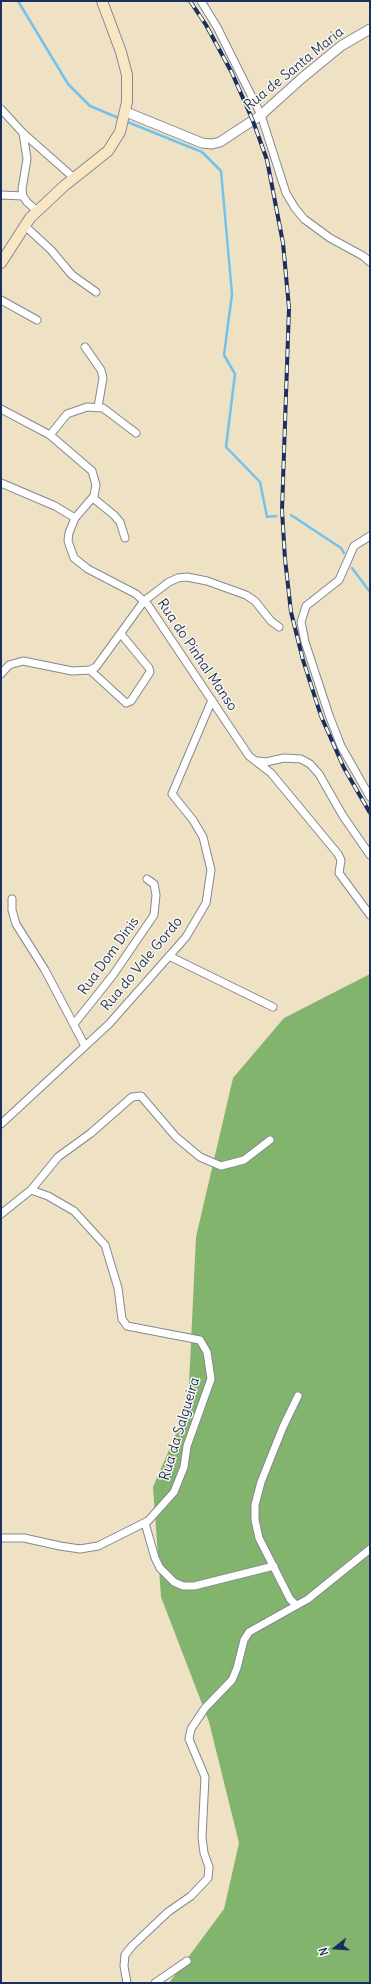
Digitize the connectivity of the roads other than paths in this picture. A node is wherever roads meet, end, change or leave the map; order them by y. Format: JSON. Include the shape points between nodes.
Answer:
{"nodes":[{"id":1,"x":102,"y":1,"type":"edge"},
{"id":2,"x":201,"y":1,"type":"edge"},
{"id":3,"x":370,"y":29,"type":"edge"},
{"id":4,"x":1,"y":109,"type":"edge"},
{"id":5,"x":261,"y":115,"type":"junction"},
{"id":6,"x":124,"y":118,"type":"junction"},
{"id":7,"x":10,"y":119,"type":"junction"},
{"id":8,"x":1,"y":121,"type":"edge"},
{"id":9,"x":23,"y":133,"type":"junction"},
{"id":10,"x":74,"y":178,"type":"junction"},
{"id":11,"x":1,"y":195,"type":"edge"},
{"id":12,"x":23,"y":196,"type":"junction"},
{"id":13,"x":37,"y":211,"type":"junction"},
{"id":14,"x":24,"y":225,"type":"junction"},
{"id":15,"x":370,"y":262,"type":"edge"},
{"id":16,"x":1,"y":263,"type":"edge"},
{"id":17,"x":96,"y":292,"type":"dead end"},
{"id":18,"x":1,"y":300,"type":"edge"},
{"id":19,"x":37,"y":320,"type":"dead end"},
{"id":20,"x":85,"y":347,"type":"dead end"},
{"id":21,"x":98,"y":407,"type":"junction"},
{"id":22,"x":1,"y":408,"type":"edge"},
{"id":23,"x":136,"y":433,"type":"dead end"},
{"id":24,"x":50,"y":435,"type":"junction"},
{"id":25,"x":1,"y":483,"type":"edge"},
{"id":26,"x":93,"y":498,"type":"junction"},
{"id":27,"x":75,"y":518,"type":"junction"},
{"id":28,"x":370,"y":536,"type":"edge"},
{"id":29,"x":125,"y":538,"type":"dead end"},
{"id":30,"x":144,"y":601,"type":"junction"},
{"id":31,"x":279,"y":627,"type":"dead end"},
{"id":32,"x":121,"y":634,"type":"junction"},
{"id":33,"x":90,"y":670,"type":"junction"},
{"id":34,"x":1,"y":674,"type":"edge"},
{"id":35,"x":212,"y":700,"type":"junction"},
{"id":36,"x":258,"y":761,"type":"junction"},
{"id":37,"x":370,"y":797,"type":"edge"},
{"id":38,"x":370,"y":855,"type":"edge"},
{"id":39,"x":147,"y":879,"type":"dead end"},
{"id":40,"x":12,"y":899,"type":"dead end"},
{"id":41,"x":370,"y":916,"type":"edge"},
{"id":42,"x":169,"y":956,"type":"junction"},
{"id":43,"x":273,"y":1007,"type":"dead end"},
{"id":44,"x":74,"y":1024,"type":"junction"},
{"id":45,"x":85,"y":1046,"type":"junction"},
{"id":46,"x":1,"y":1124,"type":"edge"},
{"id":47,"x":270,"y":1140,"type":"dead end"},
{"id":48,"x":31,"y":1190,"type":"junction"},
{"id":49,"x":1,"y":1214,"type":"edge"},
{"id":50,"x":298,"y":1396,"type":"dead end"},
{"id":51,"x":145,"y":1523,"type":"junction"},
{"id":52,"x":1,"y":1538,"type":"edge"},
{"id":53,"x":370,"y":1549,"type":"edge"},
{"id":54,"x":274,"y":1566,"type":"junction"},
{"id":55,"x":296,"y":1605,"type":"junction"},
{"id":56,"x":187,"y":1961,"type":"dead end"},
{"id":57,"x":127,"y":1983,"type":"edge"},
{"id":58,"x":155,"y":1983,"type":"edge"}],
"edges":[{"from":1,"to":6,"type":"main road","via":[[126,70],[128,92]]},
{"from":2,"to":5,"type":"street","via":[[217,27]]},
{"from":3,"to":5,"type":"street","name":"Rua de Santa Maria","via":[[320,62]]},
{"from":4,"to":7,"type":"street"},
{"from":5,"to":6,"type":"street","name":"Rua de Santa Maria","via":[[220,142],[212,144]]},
{"from":5,"to":15,"type":"street","via":[[284,188],[295,208],[304,219],[330,238]]},
{"from":6,"to":10,"type":"main road","via":[[115,142],[108,151]]},
{"from":7,"to":8,"type":"street"},
{"from":7,"to":9,"type":"street"},
{"from":9,"to":10,"type":"street"},
{"from":9,"to":12,"type":"street","via":[[27,159]]},
{"from":10,"to":13,"type":"main road"},
{"from":11,"to":12,"type":"street"},
{"from":12,"to":13,"type":"street"},
{"from":13,"to":14,"type":"main road"},
{"from":14,"to":16,"type":"main road"},
{"from":14,"to":17,"type":"street","via":[[51,250],[72,275]]},
{"from":18,"to":19,"type":"street"},
{"from":20,"to":21,"type":"street","via":[[95,359],[103,378]]},
{"from":21,"to":23,"type":"street"},
{"from":21,"to":24,"type":"street","via":[[82,407],[67,414]]},
{"from":22,"to":24,"type":"street"},
{"from":24,"to":26,"type":"street","via":[[92,471],[96,485]]},
{"from":25,"to":27,"type":"street","via":[[55,506]]},
{"from":26,"to":27,"type":"street","name":"Rua do Pinhal Manso"},
{"from":26,"to":29,"type":"street","via":[[120,522]]},
{"from":27,"to":30,"type":"street","name":"Rua do Pinhal Manso","via":[[68,541],[74,558],[88,569],[136,594]]},
{"from":28,"to":37,"type":"street","via":[[354,546],[339,580],[306,606],[301,622],[331,721],[354,772]]},
{"from":30,"to":31,"type":"street","via":[[169,582],[187,577],[230,588],[246,595]]},
{"from":30,"to":32,"type":"street"},
{"from":30,"to":35,"type":"street","name":"Rua do Pinhal Manso"},
{"from":32,"to":33,"type":"street","via":[[100,664]]},
{"from":32,"to":33,"type":"street","via":[[150,672],[131,701],[126,703]]},
{"from":33,"to":34,"type":"street","via":[[72,671],[23,661],[9,665]]},
{"from":35,"to":36,"type":"street","name":"Rua do Pinhal Manso","via":[[249,756]]},
{"from":35,"to":42,"type":"street","name":"Rua do Vale Gordo","via":[[172,794],[194,820],[203,836],[211,870],[206,903],[186,937]]},
{"from":36,"to":38,"type":"street","via":[[284,758],[301,759],[310,764],[319,774],[343,816]]},
{"from":36,"to":41,"type":"street","name":"Rua do Pinhal Manso","via":[[286,790],[338,854],[341,860],[339,874]]},
{"from":39,"to":44,"type":"street","name":"Rua Dom Dinis","via":[[154,884],[154,915],[113,975]]},
{"from":40,"to":44,"type":"street","via":[[16,924],[45,970]]},
{"from":42,"to":43,"type":"street"},
{"from":42,"to":45,"type":"street","name":"Rua do Vale Gordo","via":[[109,1024]]},
{"from":44,"to":45,"type":"street"},
{"from":45,"to":46,"type":"street","name":"Rua do Vale Gordo"},
{"from":47,"to":48,"type":"street","via":[[244,1160],[221,1166],[200,1157],[176,1137],[141,1096],[132,1097],[91,1133],[58,1157]]},
{"from":48,"to":49,"type":"street"},
{"from":48,"to":51,"type":"street","name":"Rua da Salgueira","via":[[48,1196],[74,1211],[105,1245],[118,1288],[122,1319],[127,1326],[200,1340],[207,1352],[211,1379],[187,1446],[184,1467],[174,1492]]},
{"from":50,"to":54,"type":"street","via":[[283,1427],[255,1505],[259,1538]]},
{"from":51,"to":52,"type":"street","name":"Rua da Salgueira","via":[[98,1546],[80,1549],[24,1538]]},
{"from":51,"to":54,"type":"street","via":[[160,1568],[174,1582],[183,1586],[194,1586]]},
{"from":53,"to":55,"type":"street","via":[[308,1599]]},
{"from":54,"to":55,"type":"street","via":[[290,1599]]},
{"from":55,"to":57,"type":"street","via":[[249,1632],[244,1640],[232,1680],[205,1708],[191,1729],[189,1739],[205,1777],[202,1837],[209,1867],[208,1878],[191,1896],[168,1912],[125,1955]]},
{"from":56,"to":58,"type":"street"}]}
